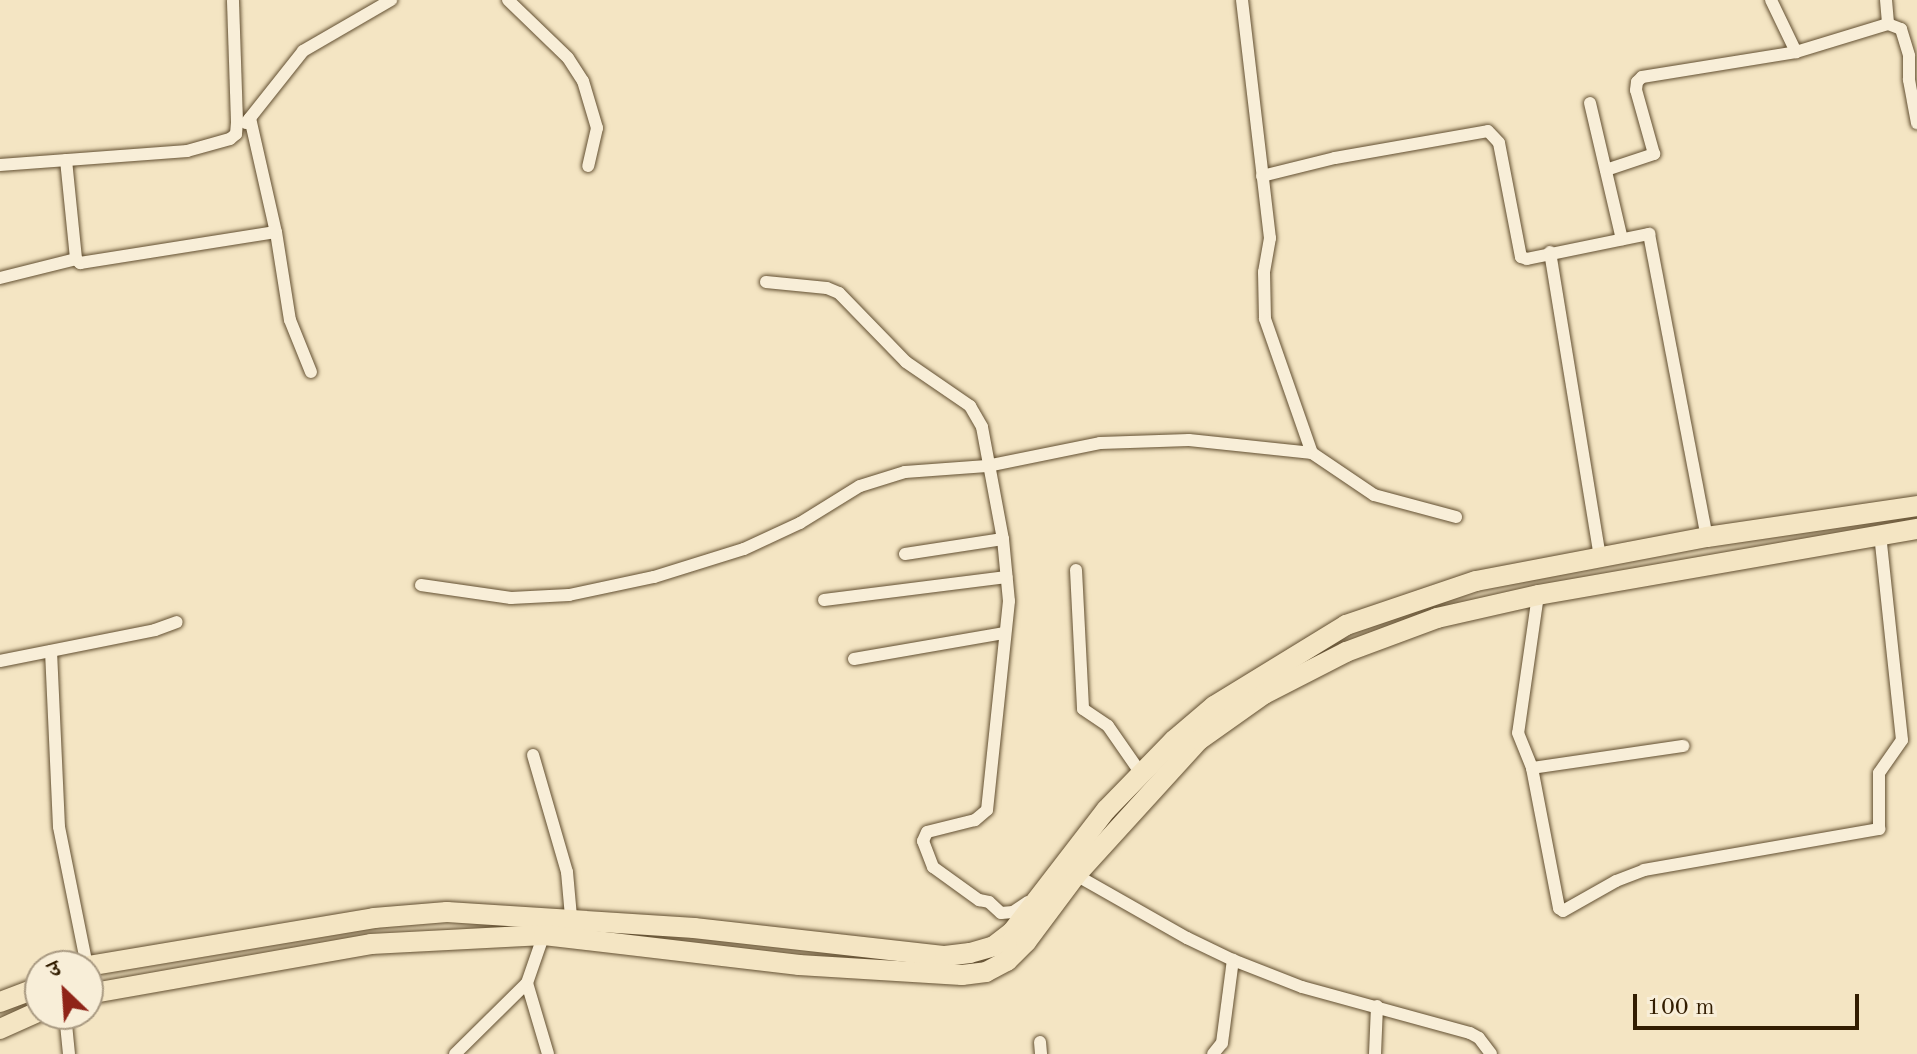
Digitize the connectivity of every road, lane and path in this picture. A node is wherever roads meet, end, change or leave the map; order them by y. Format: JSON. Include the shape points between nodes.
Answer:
{"nodes":[{"id":1,"x":233,"y":0,"type":"edge"},
{"id":2,"x":391,"y":0,"type":"edge"},
{"id":3,"x":508,"y":0,"type":"edge"},
{"id":4,"x":1242,"y":0,"type":"edge"},
{"id":5,"x":1771,"y":0,"type":"edge"},
{"id":6,"x":1886,"y":0,"type":"edge"},
{"id":7,"x":1888,"y":24,"type":"junction"},
{"id":8,"x":1796,"y":52,"type":"junction"},
{"id":9,"x":1590,"y":103,"type":"dead end"},
{"id":10,"x":250,"y":118,"type":"junction"},
{"id":11,"x":1917,"y":123,"type":"edge"},
{"id":12,"x":236,"y":134,"type":"junction"},
{"id":13,"x":66,"y":160,"type":"junction"},
{"id":14,"x":0,"y":165,"type":"edge"},
{"id":15,"x":588,"y":166,"type":"dead end"},
{"id":16,"x":1606,"y":170,"type":"junction"},
{"id":17,"x":1262,"y":176,"type":"junction"},
{"id":18,"x":276,"y":232,"type":"junction"},
{"id":19,"x":1622,"y":239,"type":"junction"},
{"id":20,"x":1550,"y":252,"type":"junction"},
{"id":21,"x":76,"y":259,"type":"junction"},
{"id":22,"x":0,"y":278,"type":"edge"},
{"id":23,"x":766,"y":282,"type":"dead end"},
{"id":24,"x":311,"y":372,"type":"dead end"},
{"id":25,"x":1312,"y":453,"type":"junction"},
{"id":26,"x":987,"y":466,"type":"junction"},
{"id":27,"x":1917,"y":506,"type":"edge"},
{"id":28,"x":1456,"y":517,"type":"dead end"},
{"id":29,"x":1917,"y":529,"type":"edge"},
{"id":30,"x":1880,"y":535,"type":"junction"},
{"id":31,"x":1707,"y":537,"type":"junction"},
{"id":32,"x":1003,"y":539,"type":"junction"},
{"id":33,"x":905,"y":554,"type":"dead end"},
{"id":34,"x":1600,"y":559,"type":"junction"},
{"id":35,"x":1076,"y":570,"type":"dead end"},
{"id":36,"x":1007,"y":577,"type":"junction"},
{"id":37,"x":421,"y":585,"type":"dead end"},
{"id":38,"x":1538,"y":595,"type":"junction"},
{"id":39,"x":824,"y":600,"type":"dead end"},
{"id":40,"x":177,"y":622,"type":"dead end"},
{"id":41,"x":1005,"y":633,"type":"junction"},
{"id":42,"x":51,"y":651,"type":"junction"},
{"id":43,"x":854,"y":659,"type":"dead end"},
{"id":44,"x":0,"y":661,"type":"edge"},
{"id":45,"x":1683,"y":746,"type":"dead end"},
{"id":46,"x":533,"y":755,"type":"dead end"},
{"id":47,"x":1532,"y":768,"type":"junction"},
{"id":48,"x":1140,"y":772,"type":"junction"},
{"id":49,"x":1076,"y":875,"type":"junction"},
{"id":50,"x":1037,"y":896,"type":"junction"},
{"id":51,"x":571,"y":917,"type":"junction"},
{"id":52,"x":547,"y":926,"type":"junction"},
{"id":53,"x":84,"y":950,"type":"edge"},
{"id":54,"x":1233,"y":960,"type":"junction"},
{"id":55,"x":104,"y":963,"type":"edge"},
{"id":56,"x":527,"y":983,"type":"junction"},
{"id":57,"x":104,"y":991,"type":"edge"},
{"id":58,"x":24,"y":993,"type":"edge"},
{"id":59,"x":0,"y":1002,"type":"edge"},
{"id":60,"x":1377,"y":1006,"type":"junction"},
{"id":61,"x":24,"y":1018,"type":"edge"},
{"id":62,"x":0,"y":1029,"type":"edge"},
{"id":63,"x":67,"y":1030,"type":"edge"},
{"id":64,"x":69,"y":1054,"type":"edge"},
{"id":65,"x":455,"y":1054,"type":"edge"},
{"id":66,"x":548,"y":1054,"type":"edge"},
{"id":67,"x":1213,"y":1054,"type":"edge"},
{"id":68,"x":1375,"y":1054,"type":"edge"},
{"id":69,"x":1491,"y":1054,"type":"edge"}],
"edges":[{"from":1,"to":12,"type":"street"},
{"from":2,"to":10,"type":"street","via":[[313,42]]},
{"from":3,"to":15,"type":"street","via":[[568,58],[583,81],[597,128]]},
{"from":4,"to":17,"type":"street"},
{"from":5,"to":8,"type":"street"},
{"from":6,"to":7,"type":"street"},
{"from":7,"to":8,"type":"street"},
{"from":7,"to":11,"type":"street","via":[[1901,29],[1909,56]]},
{"from":8,"to":16,"type":"street","via":[[1642,77],[1636,90],[1654,154]]},
{"from":9,"to":16,"type":"street"},
{"from":10,"to":12,"type":"street"},
{"from":10,"to":18,"type":"street"},
{"from":12,"to":13,"type":"street","via":[[187,151]]},
{"from":13,"to":14,"type":"street"},
{"from":13,"to":21,"type":"street"},
{"from":16,"to":19,"type":"street"},
{"from":17,"to":20,"type":"street","via":[[1335,158],[1493,132],[1517,252],[1527,259]]},
{"from":17,"to":25,"type":"street","via":[[1270,238],[1265,319]]},
{"from":18,"to":21,"type":"street","via":[[91,264]]},
{"from":18,"to":24,"type":"street","via":[[290,320]]},
{"from":19,"to":20,"type":"street"},
{"from":19,"to":31,"type":"street","via":[[1649,234]]},
{"from":20,"to":34,"type":"street"},
{"from":21,"to":22,"type":"street"},
{"from":23,"to":26,"type":"street","via":[[827,288],[854,305],[906,362],[976,413]]},
{"from":25,"to":26,"type":"street","via":[[1189,440],[1100,443]]},
{"from":25,"to":28,"type":"street","via":[[1374,495]]},
{"from":26,"to":32,"type":"street"},
{"from":26,"to":37,"type":"street","via":[[905,472],[860,486],[744,549],[654,577],[569,595],[511,598]]},
{"from":27,"to":31,"type":"highway"},
{"from":29,"to":30,"type":"highway"},
{"from":30,"to":38,"type":"highway"},
{"from":30,"to":47,"type":"street","via":[[1902,740],[1879,773],[1879,829],[1644,870],[1563,911]]},
{"from":31,"to":34,"type":"highway"},
{"from":32,"to":33,"type":"street"},
{"from":32,"to":36,"type":"street"},
{"from":34,"to":48,"type":"highway","via":[[1476,581],[1346,625],[1214,706]]},
{"from":35,"to":48,"type":"street","via":[[1082,704],[1112,730]]},
{"from":36,"to":39,"type":"street"},
{"from":36,"to":41,"type":"street"},
{"from":38,"to":47,"type":"street","via":[[1518,733]]},
{"from":38,"to":49,"type":"highway","via":[[1437,618],[1346,652],[1264,694],[1199,740]]},
{"from":40,"to":42,"type":"street"},
{"from":41,"to":43,"type":"street"},
{"from":41,"to":50,"type":"street","via":[[987,810],[975,820],[927,832],[923,841],[933,867],[1001,913],[1013,912]]},
{"from":42,"to":44,"type":"street"},
{"from":42,"to":53,"type":"street","via":[[59,827]]},
{"from":45,"to":47,"type":"street"},
{"from":46,"to":51,"type":"street","via":[[567,872]]},
{"from":48,"to":50,"type":"highway"},
{"from":49,"to":52,"type":"highway","via":[[1007,961],[986,972],[962,975],[799,965]]},
{"from":49,"to":54,"type":"street"},
{"from":50,"to":51,"type":"highway","via":[[1012,932],[994,946],[945,956]]},
{"from":51,"to":52,"type":"highway"},
{"from":52,"to":55,"type":"highway","via":[[447,912],[374,918]]},
{"from":52,"to":56,"type":"street"},
{"from":52,"to":57,"type":"highway","via":[[371,944]]},
{"from":54,"to":60,"type":"street","via":[[1302,987]]},
{"from":54,"to":67,"type":"street","via":[[1222,1043]]},
{"from":56,"to":65,"type":"street"},
{"from":56,"to":66,"type":"street"},
{"from":58,"to":59,"type":"highway"},
{"from":60,"to":68,"type":"street"},
{"from":60,"to":69,"type":"street","via":[[1470,1033]]},
{"from":61,"to":62,"type":"highway"},
{"from":63,"to":64,"type":"street"}]}
